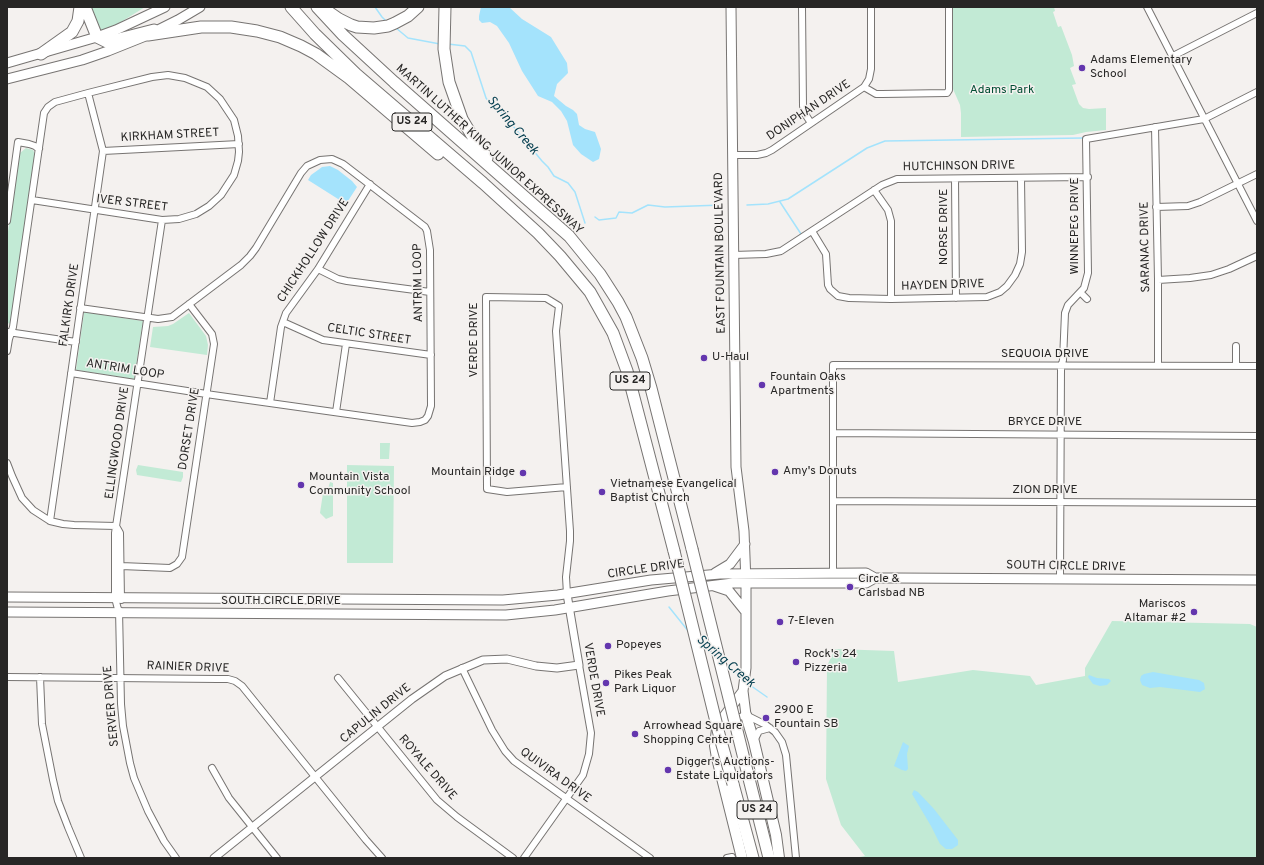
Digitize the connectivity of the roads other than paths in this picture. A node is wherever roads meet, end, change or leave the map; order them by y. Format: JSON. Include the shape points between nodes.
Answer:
{"nodes":[{"id":1,"x":80,"y":7,"type":"edge"},
{"id":2,"x":85,"y":7,"type":"edge"},
{"id":3,"x":165,"y":7,"type":"edge"},
{"id":4,"x":200,"y":7,"type":"edge"},
{"id":5,"x":291,"y":7,"type":"edge"},
{"id":6,"x":317,"y":7,"type":"edge"},
{"id":7,"x":322,"y":7,"type":"edge"},
{"id":8,"x":418,"y":7,"type":"edge"},
{"id":9,"x":731,"y":7,"type":"edge"},
{"id":10,"x":802,"y":7,"type":"edge"},
{"id":11,"x":871,"y":7,"type":"edge"},
{"id":12,"x":949,"y":7,"type":"edge"},
{"id":13,"x":1147,"y":7,"type":"edge"},
{"id":14,"x":445,"y":11,"type":"edge"},
{"id":15,"x":1257,"y":13,"type":"edge"},
{"id":16,"x":164,"y":27,"type":"junction"},
{"id":17,"x":148,"y":35,"type":"junction"},
{"id":18,"x":97,"y":37,"type":"junction"},
{"id":19,"x":41,"y":54,"type":"junction"},
{"id":20,"x":1173,"y":56,"type":"junction"},
{"id":21,"x":7,"y":63,"type":"edge"},
{"id":22,"x":7,"y":79,"type":"edge"},
{"id":23,"x":864,"y":87,"type":"junction"},
{"id":24,"x":1257,"y":92,"type":"edge"},
{"id":25,"x":88,"y":93,"type":"junction"},
{"id":26,"x":1204,"y":119,"type":"junction"},
{"id":27,"x":811,"y":123,"type":"junction"},
{"id":28,"x":1155,"y":127,"type":"junction"},
{"id":29,"x":41,"y":132,"type":"junction"},
{"id":30,"x":29,"y":144,"type":"junction"},
{"id":31,"x":239,"y":144,"type":"junction"},
{"id":32,"x":39,"y":149,"type":"junction"},
{"id":33,"x":103,"y":151,"type":"junction"},
{"id":34,"x":732,"y":156,"type":"junction"},
{"id":35,"x":500,"y":174,"type":"junction"},
{"id":36,"x":1257,"y":174,"type":"edge"},
{"id":37,"x":1088,"y":177,"type":"junction"},
{"id":38,"x":1020,"y":178,"type":"junction"},
{"id":39,"x":955,"y":179,"type":"junction"},
{"id":40,"x":1238,"y":183,"type":"junction"},
{"id":41,"x":370,"y":184,"type":"junction"},
{"id":42,"x":874,"y":190,"type":"junction"},
{"id":43,"x":9,"y":197,"type":"edge"},
{"id":44,"x":32,"y":200,"type":"junction"},
{"id":45,"x":1156,"y":207,"type":"junction"},
{"id":46,"x":94,"y":210,"type":"junction"},
{"id":47,"x":162,"y":220,"type":"junction"},
{"id":48,"x":7,"y":221,"type":"edge"},
{"id":49,"x":1257,"y":221,"type":"edge"},
{"id":50,"x":812,"y":231,"type":"junction"},
{"id":51,"x":538,"y":233,"type":"junction"},
{"id":52,"x":733,"y":255,"type":"junction"},
{"id":53,"x":1257,"y":256,"type":"edge"},
{"id":54,"x":318,"y":269,"type":"junction"},
{"id":55,"x":1158,"y":280,"type":"junction"},
{"id":56,"x":430,"y":292,"type":"junction"},
{"id":57,"x":833,"y":292,"type":"junction"},
{"id":58,"x":1000,"y":292,"type":"junction"},
{"id":59,"x":1081,"y":293,"type":"junction"},
{"id":60,"x":827,"y":298,"type":"dead end"},
{"id":61,"x":956,"y":298,"type":"junction"},
{"id":62,"x":1005,"y":298,"type":"dead end"},
{"id":63,"x":891,"y":299,"type":"junction"},
{"id":64,"x":1087,"y":299,"type":"dead end"},
{"id":65,"x":189,"y":304,"type":"junction"},
{"id":66,"x":80,"y":308,"type":"junction"},
{"id":67,"x":148,"y":318,"type":"junction"},
{"id":68,"x":283,"y":322,"type":"junction"},
{"id":69,"x":9,"y":332,"type":"edge"},
{"id":70,"x":76,"y":342,"type":"junction"},
{"id":71,"x":346,"y":344,"type":"junction"},
{"id":72,"x":1236,"y":346,"type":"dead end"},
{"id":73,"x":7,"y":351,"type":"edge"},
{"id":74,"x":431,"y":355,"type":"junction"},
{"id":75,"x":1158,"y":366,"type":"junction"},
{"id":76,"x":1236,"y":366,"type":"junction"},
{"id":77,"x":1257,"y":366,"type":"edge"},
{"id":78,"x":1061,"y":367,"type":"junction"},
{"id":79,"x":71,"y":373,"type":"junction"},
{"id":80,"x":138,"y":383,"type":"junction"},
{"id":81,"x":206,"y":394,"type":"junction"},
{"id":82,"x":270,"y":403,"type":"junction"},
{"id":83,"x":336,"y":412,"type":"junction"},
{"id":84,"x":834,"y":433,"type":"junction"},
{"id":85,"x":1061,"y":434,"type":"junction"},
{"id":86,"x":1257,"y":436,"type":"edge"},
{"id":87,"x":7,"y":463,"type":"edge"},
{"id":88,"x":567,"y":487,"type":"junction"},
{"id":89,"x":833,"y":501,"type":"junction"},
{"id":90,"x":1061,"y":503,"type":"junction"},
{"id":91,"x":1257,"y":503,"type":"edge"},
{"id":92,"x":50,"y":521,"type":"junction"},
{"id":93,"x":116,"y":526,"type":"junction"},
{"id":94,"x":745,"y":544,"type":"junction"},
{"id":95,"x":121,"y":566,"type":"junction"},
{"id":96,"x":746,"y":573,"type":"junction"},
{"id":97,"x":833,"y":573,"type":"junction"},
{"id":98,"x":710,"y":574,"type":"junction"},
{"id":99,"x":875,"y":578,"type":"junction"},
{"id":100,"x":1060,"y":579,"type":"junction"},
{"id":101,"x":1257,"y":580,"type":"edge"},
{"id":102,"x":746,"y":583,"type":"junction"},
{"id":103,"x":711,"y":585,"type":"junction"},
{"id":104,"x":567,"y":594,"type":"junction"},
{"id":105,"x":549,"y":596,"type":"joint"},
{"id":106,"x":7,"y":597,"type":"edge"},
{"id":107,"x":118,"y":598,"type":"junction"},
{"id":108,"x":570,"y":608,"type":"junction"},
{"id":109,"x":555,"y":610,"type":"joint"},
{"id":110,"x":7,"y":612,"type":"edge"},
{"id":111,"x":746,"y":612,"type":"junction"},
{"id":112,"x":118,"y":613,"type":"junction"},
{"id":113,"x":579,"y":665,"type":"junction"},
{"id":114,"x":462,"y":668,"type":"junction"},
{"id":115,"x":7,"y":677,"type":"edge"},
{"id":116,"x":40,"y":677,"type":"junction"},
{"id":117,"x":120,"y":677,"type":"junction"},
{"id":118,"x":338,"y":678,"type":"dead end"},
{"id":119,"x":741,"y":693,"type":"junction"},
{"id":120,"x":741,"y":717,"type":"junction"},
{"id":121,"x":719,"y":723,"type":"junction"},
{"id":122,"x":377,"y":726,"type":"junction"},
{"id":123,"x":770,"y":728,"type":"junction"},
{"id":124,"x":754,"y":742,"type":"junction"},
{"id":125,"x":212,"y":768,"type":"dead end"},
{"id":126,"x":314,"y":777,"type":"junction"},
{"id":127,"x":567,"y":799,"type":"junction"},
{"id":128,"x":252,"y":828,"type":"junction"},
{"id":129,"x":82,"y":858,"type":"edge"},
{"id":130,"x":176,"y":858,"type":"edge"},
{"id":131,"x":214,"y":858,"type":"edge"},
{"id":132,"x":277,"y":858,"type":"edge"},
{"id":133,"x":382,"y":858,"type":"edge"},
{"id":134,"x":513,"y":858,"type":"edge"},
{"id":135,"x":524,"y":858,"type":"edge"},
{"id":136,"x":650,"y":858,"type":"edge"},
{"id":137,"x":727,"y":858,"type":"edge"},
{"id":138,"x":732,"y":858,"type":"edge"},
{"id":139,"x":742,"y":858,"type":"edge"},
{"id":140,"x":753,"y":858,"type":"edge"},
{"id":141,"x":769,"y":858,"type":"edge"},
{"id":142,"x":779,"y":858,"type":"edge"},
{"id":143,"x":796,"y":858,"type":"edge"}],
"edges":[{"from":1,"to":19,"type":"highway","via":[[78,21],[72,32]]},
{"from":2,"to":18,"type":"highway"},
{"from":3,"to":18,"type":"main road"},
{"from":4,"to":16,"type":"main road"},
{"from":5,"to":51,"type":"highway","number":"US 24","via":[[356,74]]},
{"from":6,"to":35,"type":"highway","name":"MARTIN LUTHER KING JUNIOR EXPRESSWAY","number":"US 24","via":[[343,35]]},
{"from":7,"to":8,"type":"highway","via":[[339,19],[366,28],[388,26],[408,16]]},
{"from":9,"to":34,"type":"main road","name":"EAST FOUNTAIN BOULEVARD"},
{"from":10,"to":27,"type":"street","via":[[803,106]]},
{"from":11,"to":23,"type":"street","name":"DONIPHAN DRIVE","via":[[871,69]]},
{"from":12,"to":23,"type":"street","via":[[947,93],[876,94]]},
{"from":13,"to":20,"type":"street"},
{"from":14,"to":35,"type":"highway","via":[[444,49],[449,82],[462,119]]},
{"from":15,"to":20,"type":"street"},
{"from":16,"to":17,"type":"main road"},
{"from":16,"to":18,"type":"highway","via":[[107,42]]},
{"from":17,"to":22,"type":"main road","via":[[82,60]]},
{"from":17,"to":51,"type":"highway","via":[[201,27],[231,27],[272,35],[301,46],[350,78],[508,212]]},
{"from":18,"to":19,"type":"main road"},
{"from":19,"to":21,"type":"main road"},
{"from":20,"to":26,"type":"street"},
{"from":23,"to":27,"type":"street","name":"DONIPHAN DRIVE"},
{"from":24,"to":26,"type":"street","name":"WINNEPEG DRIVE"},
{"from":25,"to":29,"type":"street","name":"IVER STREET","via":[[48,106],[44,113]]},
{"from":25,"to":31,"type":"street","name":"IVER STREET","via":[[161,76],[192,80],[211,90],[226,107],[236,127]]},
{"from":25,"to":33,"type":"street","name":"FALKIRK DRIVE"},
{"from":26,"to":28,"type":"street","name":"WINNEPEG DRIVE"},
{"from":26,"to":40,"type":"street"},
{"from":27,"to":34,"type":"street","name":"DONIPHAN DRIVE","via":[[766,153]]},
{"from":28,"to":37,"type":"street","name":"WINNEPEG DRIVE","via":[[1086,139]]},
{"from":28,"to":45,"type":"street","name":"SARANAC DRIVE"},
{"from":29,"to":30,"type":"street"},
{"from":29,"to":32,"type":"street"},
{"from":30,"to":32,"type":"street"},
{"from":30,"to":43,"type":"street","via":[[18,142]]},
{"from":31,"to":33,"type":"street","name":"KIRKHAM STREET"},
{"from":31,"to":47,"type":"street","name":"IVER STREET","via":[[234,175],[215,201],[187,217]]},
{"from":32,"to":44,"type":"street"},
{"from":33,"to":46,"type":"street","name":"FALKIRK DRIVE"},
{"from":34,"to":52,"type":"main road","name":"EAST FOUNTAIN BOULEVARD"},
{"from":35,"to":141,"type":"highway","name":"MARTIN LUTHER KING JUNIOR EXPRESSWAY","number":"US 24","bridge":true,"via":[[569,236],[600,274],[632,331],[647,373]]},
{"from":36,"to":40,"type":"street"},
{"from":37,"to":38,"type":"street","name":"HUTCHINSON DRIVE"},
{"from":37,"to":59,"type":"street","name":"WINNEPEG DRIVE","via":[[1088,273]]},
{"from":38,"to":39,"type":"street","name":"HUTCHINSON DRIVE"},
{"from":38,"to":58,"type":"street","name":"HAYDEN DRIVE","via":[[1021,258],[1015,275]]},
{"from":39,"to":42,"type":"street","name":"HUTCHINSON DRIVE","via":[[897,179]]},
{"from":39,"to":61,"type":"street","name":"NORSE DRIVE"},
{"from":40,"to":45,"type":"street","via":[[1188,206]]},
{"from":40,"to":49,"type":"street"},
{"from":41,"to":54,"type":"street","name":"CHICKHOLLOW DRIVE"},
{"from":41,"to":56,"type":"street","name":"ANTRIM LOOP","via":[[425,227],[430,243]]},
{"from":41,"to":65,"type":"street","name":"ANTRIM LOOP","via":[[338,161],[325,159],[312,162],[301,172],[250,256]]},
{"from":42,"to":50,"type":"street","name":"HUTCHINSON DRIVE"},
{"from":42,"to":63,"type":"street","via":[[888,210],[891,220]]},
{"from":43,"to":48,"type":"street"},
{"from":44,"to":46,"type":"street","name":"IVER STREET"},
{"from":44,"to":69,"type":"street","via":[[13,326]]},
{"from":45,"to":55,"type":"street","name":"SARANAC DRIVE"},
{"from":46,"to":47,"type":"street","name":"IVER STREET"},
{"from":46,"to":66,"type":"street","name":"FALKIRK DRIVE"},
{"from":47,"to":67,"type":"street","name":"ELLINGWOOD DRIVE"},
{"from":50,"to":52,"type":"street","name":"HUTCHINSON DRIVE","via":[[781,251]]},
{"from":50,"to":57,"type":"street","via":[[826,254],[828,285]]},
{"from":51,"to":140,"type":"highway","number":"US 24","bridge":true,"via":[[586,286],[605,318],[620,351],[633,391],[717,726]]},
{"from":52,"to":94,"type":"main road","name":"EAST FOUNTAIN BOULEVARD","via":[[736,467]]},
{"from":53,"to":55,"type":"street","via":[[1211,274]]},
{"from":54,"to":56,"type":"street","via":[[347,281]]},
{"from":54,"to":68,"type":"street","name":"CHICKHOLLOW DRIVE","via":[[289,308]]},
{"from":55,"to":75,"type":"street","name":"SARANAC DRIVE"},
{"from":56,"to":74,"type":"street","name":"ANTRIM LOOP"},
{"from":57,"to":60,"type":"street"},
{"from":57,"to":63,"type":"street","name":"HAYDEN DRIVE","via":[[849,298]]},
{"from":58,"to":61,"type":"street","name":"HAYDEN DRIVE","via":[[981,298]]},
{"from":58,"to":62,"type":"street"},
{"from":59,"to":64,"type":"street"},
{"from":59,"to":78,"type":"street","name":"WINNEPEG DRIVE","via":[[1068,305],[1065,313]]},
{"from":61,"to":63,"type":"street","name":"HAYDEN DRIVE"},
{"from":65,"to":67,"type":"street","name":"ANTRIM LOOP","via":[[168,318]]},
{"from":65,"to":81,"type":"street","name":"DORSET DRIVE","via":[[213,339]]},
{"from":66,"to":67,"type":"street","name":"ANTRIM LOOP"},
{"from":66,"to":70,"type":"street","name":"FALKIRK DRIVE"},
{"from":67,"to":80,"type":"street","name":"ELLINGWOOD DRIVE"},
{"from":68,"to":71,"type":"street","name":"CELTIC STREET","via":[[323,340]]},
{"from":68,"to":82,"type":"street","name":"CHICKHOLLOW DRIVE"},
{"from":69,"to":70,"type":"street"},
{"from":69,"to":73,"type":"street"},
{"from":70,"to":79,"type":"street","name":"FALKIRK DRIVE"},
{"from":71,"to":74,"type":"street","name":"CELTIC STREET"},
{"from":71,"to":83,"type":"street"},
{"from":72,"to":76,"type":"street"},
{"from":74,"to":83,"type":"street","name":"ANTRIM LOOP","via":[[431,406],[425,420],[412,423]]},
{"from":75,"to":76,"type":"street","name":"SEQUOIA DRIVE"},
{"from":75,"to":78,"type":"street","name":"SEQUOIA DRIVE"},
{"from":76,"to":77,"type":"street","name":"SEQUOIA DRIVE"},
{"from":78,"to":84,"type":"street","name":"SEQUOIA DRIVE","via":[[833,365]]},
{"from":78,"to":85,"type":"street","name":"WINNEPEG DRIVE"},
{"from":79,"to":80,"type":"street","name":"ANTRIM LOOP"},
{"from":79,"to":92,"type":"street","name":"FALKIRK DRIVE"},
{"from":80,"to":81,"type":"street","name":"ANTRIM LOOP"},
{"from":80,"to":93,"type":"street","name":"ELLINGWOOD DRIVE"},
{"from":81,"to":82,"type":"street","name":"ANTRIM LOOP"},
{"from":81,"to":95,"type":"street","name":"DORSET DRIVE","via":[[182,557],[170,568]]},
{"from":82,"to":83,"type":"street","name":"ANTRIM LOOP"},
{"from":84,"to":85,"type":"street","name":"BRYCE DRIVE"},
{"from":84,"to":89,"type":"street"},
{"from":85,"to":86,"type":"street","name":"BRYCE DRIVE"},
{"from":85,"to":90,"type":"street","name":"WINNEPEG DRIVE"},
{"from":87,"to":92,"type":"street","via":[[22,498]]},
{"from":88,"to":88,"type":"street","name":"VERDE DRIVE","via":[[556,331],[559,306],[546,298],[486,297],[487,489],[507,492]]},
{"from":88,"to":104,"type":"street","name":"VERDE DRIVE","via":[[570,541]]},
{"from":89,"to":90,"type":"street","name":"ZION DRIVE"},
{"from":89,"to":97,"type":"street"},
{"from":90,"to":91,"type":"street","name":"ZION DRIVE"},
{"from":90,"to":100,"type":"street","name":"WINNEPEG DRIVE"},
{"from":92,"to":93,"type":"street","via":[[74,525]]},
{"from":93,"to":95,"type":"street","name":"ELLINGWOOD DRIVE","via":[[120,533]]},
{"from":93,"to":107,"type":"street","name":"ELLINGWOOD DRIVE","via":[[114,542]]},
{"from":94,"to":96,"type":"main road","name":"EAST FOUNTAIN BOULEVARD"},
{"from":94,"to":98,"type":"main road","via":[[730,564]]},
{"from":95,"to":107,"type":"street","name":"ELLINGWOOD DRIVE"},
{"from":96,"to":97,"type":"main road","name":"SOUTH CIRCLE DRIVE"},
{"from":96,"to":98,"type":"main road","name":"CIRCLE DRIVE"},
{"from":96,"to":102,"type":"main road","name":"EAST FOUNTAIN BOULEVARD"},
{"from":97,"to":99,"type":"main road","name":"SOUTH CIRCLE DRIVE","via":[[866,573]]},
{"from":98,"to":104,"type":"main road","name":"CIRCLE DRIVE","via":[[651,580]]},
{"from":99,"to":100,"type":"main road","name":"SOUTH CIRCLE DRIVE"},
{"from":99,"to":102,"type":"main road","name":"SOUTH CIRCLE DRIVE","via":[[866,583]]},
{"from":100,"to":101,"type":"main road","name":"SOUTH CIRCLE DRIVE"},
{"from":102,"to":103,"type":"main road","name":"CIRCLE DRIVE"},
{"from":102,"to":111,"type":"main road","name":"EAST FOUNTAIN BOULEVARD"},
{"from":103,"to":108,"type":"main road","name":"CIRCLE DRIVE"},
{"from":103,"to":111,"type":"main road","via":[[729,591]]},
{"from":104,"to":105,"type":"main road","name":"CIRCLE DRIVE"},
{"from":104,"to":108,"type":"street","name":"VERDE DRIVE"},
{"from":105,"to":107,"type":"main road","name":"SOUTH CIRCLE DRIVE","via":[[503,600]]},
{"from":106,"to":107,"type":"main road","name":"SOUTH CIRCLE DRIVE"},
{"from":107,"to":112,"type":"street","name":"ELLINGWOOD DRIVE"},
{"from":108,"to":109,"type":"main road","name":"CIRCLE DRIVE"},
{"from":108,"to":113,"type":"street","name":"VERDE DRIVE"},
{"from":109,"to":112,"type":"main road","name":"SOUTH CIRCLE DRIVE","via":[[506,615]]},
{"from":110,"to":112,"type":"main road","name":"SOUTH CIRCLE DRIVE"},
{"from":111,"to":119,"type":"main road","name":"EAST FOUNTAIN BOULEVARD","via":[[746,668]]},
{"from":112,"to":117,"type":"street","name":"SERVER DRIVE"},
{"from":113,"to":114,"type":"street","name":"CAPULIN DRIVE","via":[[557,668],[507,659],[483,660]]},
{"from":113,"to":127,"type":"street","name":"VERDE DRIVE","via":[[591,733],[583,775]]},
{"from":114,"to":122,"type":"street","name":"CAPULIN DRIVE","via":[[423,690]]},
{"from":114,"to":127,"type":"street","name":"QUIVIRA DRIVE","via":[[505,751],[514,761]]},
{"from":115,"to":116,"type":"street","name":"RAINIER DRIVE"},
{"from":116,"to":117,"type":"street","name":"RAINIER DRIVE"},
{"from":116,"to":129,"type":"street","via":[[42,724],[51,772],[61,808]]},
{"from":117,"to":126,"type":"street","name":"RAINIER DRIVE","via":[[236,681]]},
{"from":117,"to":130,"type":"street","name":"SERVER DRIVE","via":[[123,726],[134,778],[156,828]]},
{"from":118,"to":122,"type":"street","name":"ROYALE DRIVE"},
{"from":119,"to":120,"type":"main road","name":"EAST FOUNTAIN BOULEVARD"},
{"from":119,"to":121,"type":"main road","name":"EAST FOUNTAIN BOULEVARD"},
{"from":120,"to":121,"type":"street"},
{"from":120,"to":123,"type":"street","via":[[761,722]]},
{"from":120,"to":124,"type":"highway"},
{"from":121,"to":139,"type":"highway","via":[[715,746],[717,758]]},
{"from":122,"to":126,"type":"street","name":"CAPULIN DRIVE"},
{"from":122,"to":134,"type":"street","name":"ROYALE DRIVE","via":[[437,800]]},
{"from":123,"to":124,"type":"street","via":[[759,731]]},
{"from":123,"to":143,"type":"street","via":[[782,742],[786,755]]},
{"from":124,"to":142,"type":"highway"},
{"from":125,"to":128,"type":"street","via":[[229,798]]},
{"from":126,"to":128,"type":"street","name":"CAPULIN DRIVE"},
{"from":126,"to":133,"type":"street","name":"RAINIER DRIVE"},
{"from":127,"to":135,"type":"street","name":"VERDE DRIVE"},
{"from":127,"to":136,"type":"street","name":"QUIVIRA DRIVE"},
{"from":128,"to":131,"type":"street","name":"CAPULIN DRIVE"},
{"from":128,"to":132,"type":"street"},
{"from":137,"to":138,"type":"street"}]}
